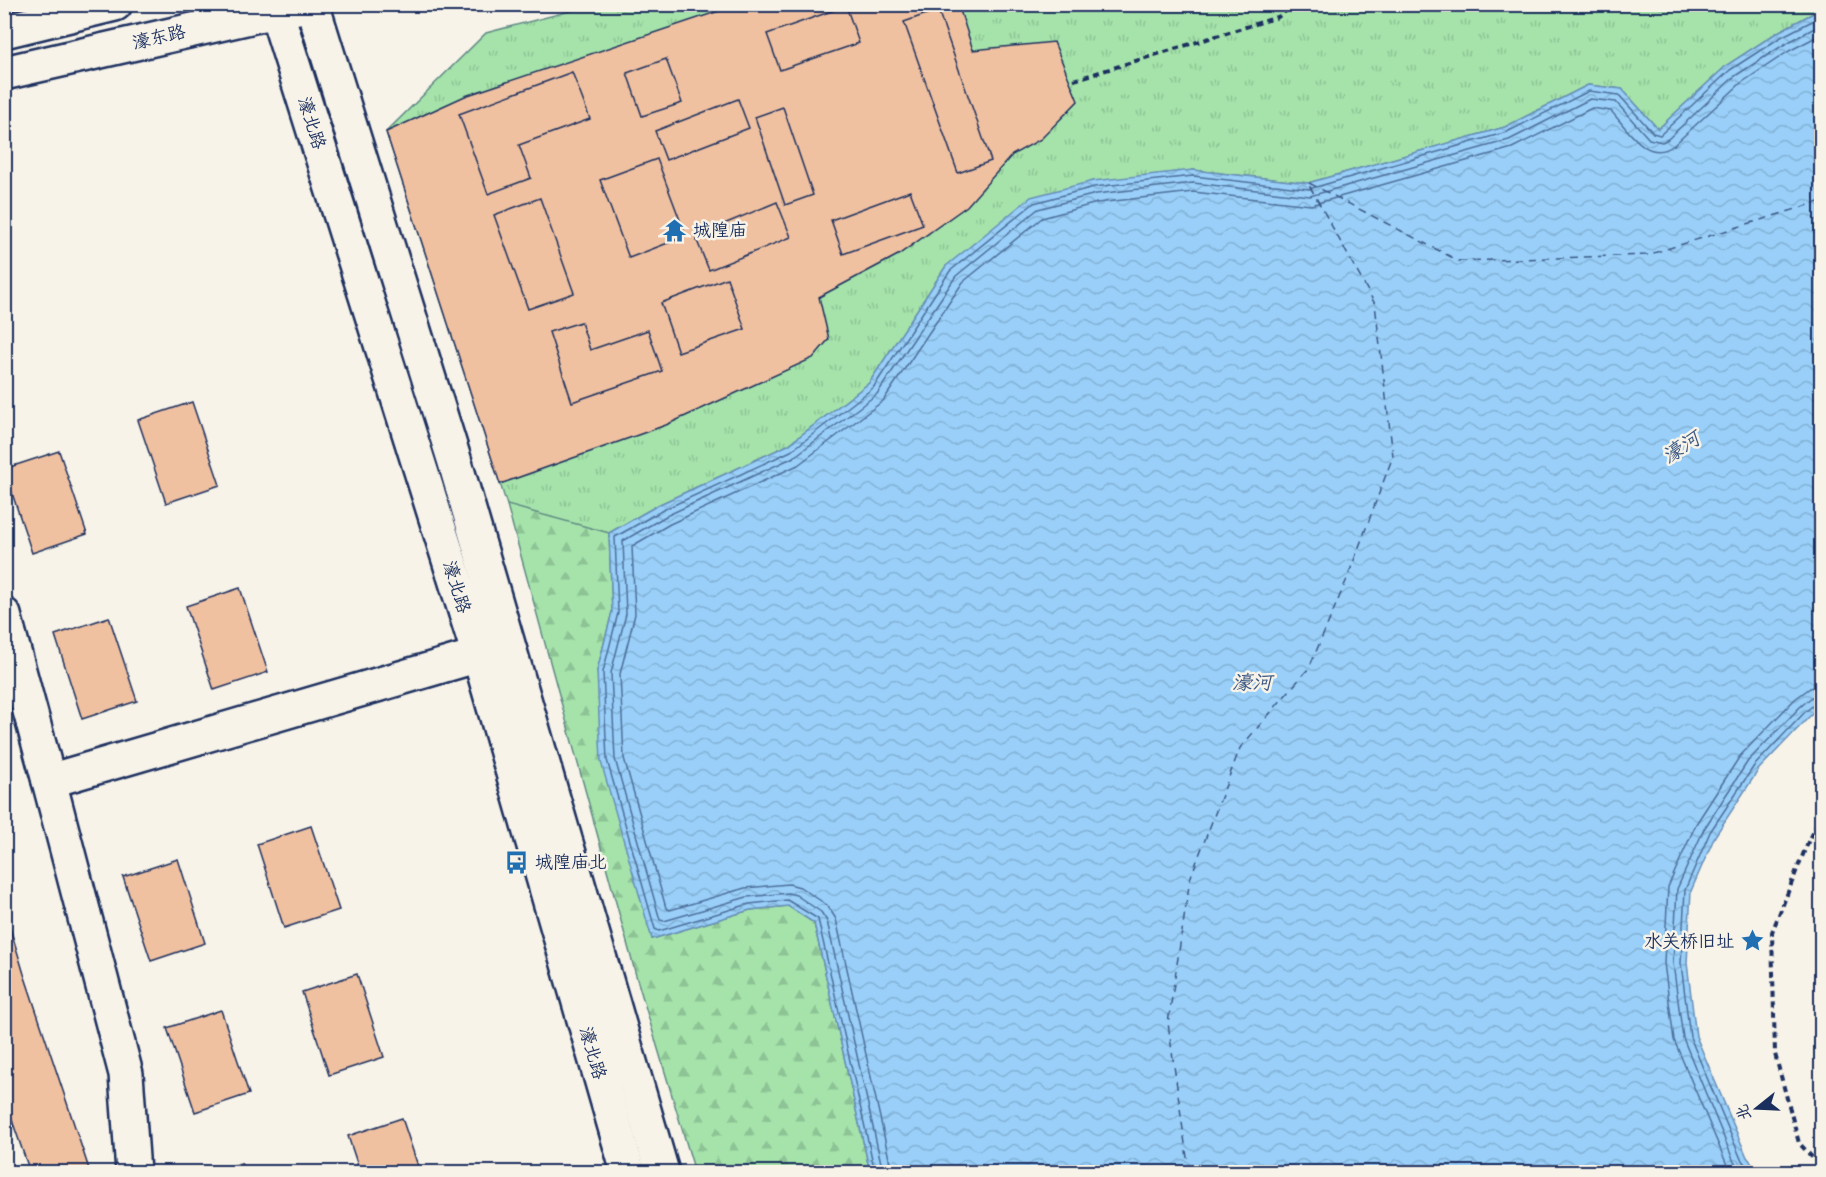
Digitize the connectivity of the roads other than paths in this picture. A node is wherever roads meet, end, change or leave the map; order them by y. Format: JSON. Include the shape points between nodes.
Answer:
{"nodes":[{"id":1,"x":116,"y":4,"type":"edge"},
{"id":2,"x":313,"y":5,"type":"edge"},
{"id":3,"x":275,"y":8,"type":"edge"},
{"id":4,"x":4,"y":31,"type":"edge"},
{"id":5,"x":4,"y":73,"type":"edge"},
{"id":6,"x":4,"y":615,"type":"edge"},
{"id":7,"x":479,"y":655,"type":"junction"},
{"id":8,"x":49,"y":781,"type":"junction"},
{"id":9,"x":133,"y":1173,"type":"edge"},
{"id":10,"x":627,"y":1173,"type":"edge"},
{"id":11,"x":662,"y":1173,"type":"edge"}],
"edges":[{"from":1,"to":4,"type":"street"},
{"from":2,"to":3,"type":"street","name":"濠东路"},
{"from":2,"to":11,"type":"street","name":"濠北路","via":[[454,459]]},
{"from":3,"to":5,"type":"street","name":"濠东路"},
{"from":3,"to":7,"type":"street","name":"濠北路"},
{"from":6,"to":8,"type":"street"},
{"from":7,"to":8,"type":"street"},
{"from":7,"to":10,"type":"street","name":"濠北路"},
{"from":8,"to":9,"type":"street","via":[[126,1074]]}]}
